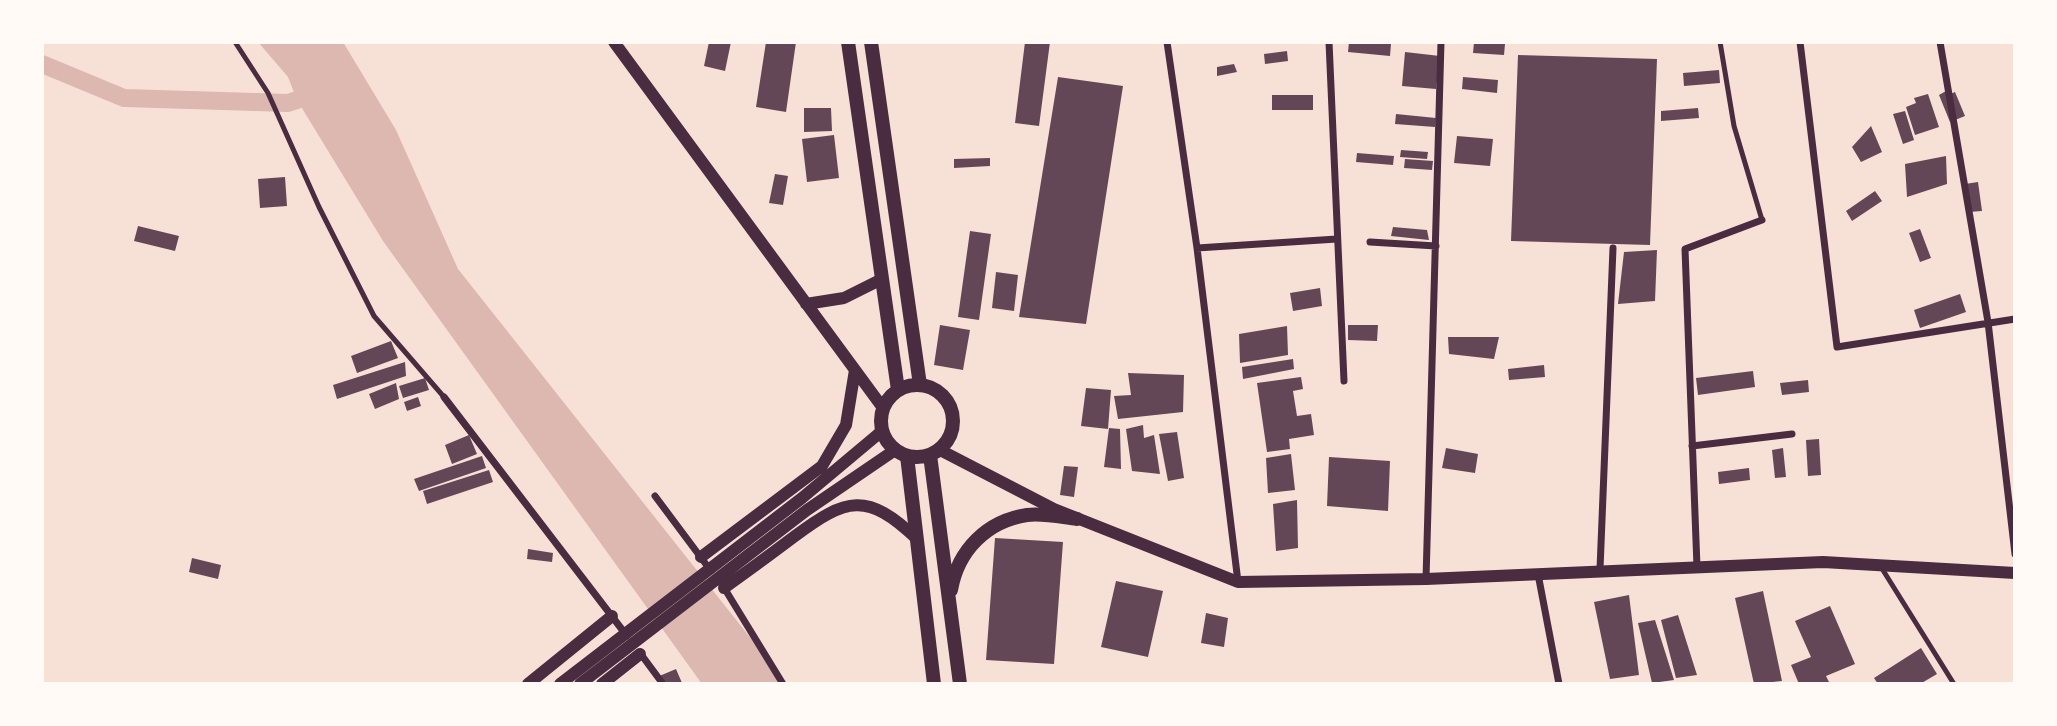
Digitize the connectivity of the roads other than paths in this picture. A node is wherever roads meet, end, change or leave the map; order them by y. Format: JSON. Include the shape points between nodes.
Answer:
{"nodes":[{"id":1,"x":235,"y":42,"type":"edge"},
{"id":2,"x":614,"y":42,"type":"edge"},
{"id":3,"x":848,"y":42,"type":"edge"},
{"id":4,"x":871,"y":42,"type":"edge"},
{"id":5,"x":1167,"y":42,"type":"edge"},
{"id":6,"x":1329,"y":42,"type":"edge"},
{"id":7,"x":1441,"y":42,"type":"edge"},
{"id":8,"x":1720,"y":42,"type":"edge"},
{"id":9,"x":1800,"y":42,"type":"edge"},
{"id":10,"x":1940,"y":42,"type":"edge"},
{"id":11,"x":1762,"y":220,"type":"joint"},
{"id":12,"x":1337,"y":239,"type":"junction"},
{"id":13,"x":1370,"y":242,"type":"dead end"},
{"id":14,"x":1436,"y":246,"type":"junction"},
{"id":15,"x":1197,"y":248,"type":"junction"},
{"id":16,"x":1613,"y":248,"type":"dead end"},
{"id":17,"x":882,"y":279,"type":"junction"},
{"id":18,"x":806,"y":304,"type":"junction"},
{"id":19,"x":2015,"y":319,"type":"edge"},
{"id":20,"x":1988,"y":322,"type":"junction"},
{"id":21,"x":855,"y":370,"type":"junction"},
{"id":22,"x":1344,"y":381,"type":"dead end"},
{"id":23,"x":920,"y":385,"type":"junction"},
{"id":24,"x":898,"y":390,"type":"junction"},
{"id":25,"x":444,"y":397,"type":"joint"},
{"id":26,"x":883,"y":408,"type":"junction"},
{"id":27,"x":882,"y":431,"type":"junction"},
{"id":28,"x":1792,"y":433,"type":"dead end"},
{"id":29,"x":1692,"y":446,"type":"junction"},
{"id":30,"x":935,"y":452,"type":"junction"},
{"id":31,"x":901,"y":453,"type":"junction"},
{"id":32,"x":655,"y":496,"type":"dead end"},
{"id":33,"x":804,"y":504,"type":"junction"},
{"id":34,"x":1077,"y":519,"type":"junction"},
{"id":35,"x":916,"y":539,"type":"junction"},
{"id":36,"x":2015,"y":554,"type":"edge"},
{"id":37,"x":701,"y":557,"type":"junction"},
{"id":38,"x":1879,"y":564,"type":"junction"},
{"id":39,"x":1697,"y":567,"type":"junction"},
{"id":40,"x":1600,"y":569,"type":"junction"},
{"id":41,"x":2015,"y":573,"type":"edge"},
{"id":42,"x":1538,"y":574,"type":"junction"},
{"id":43,"x":1426,"y":579,"type":"junction"},
{"id":44,"x":1238,"y":582,"type":"junction"},
{"id":45,"x":724,"y":588,"type":"junction"},
{"id":46,"x":949,"y":602,"type":"junction"},
{"id":47,"x":612,"y":616,"type":"junction"},
{"id":48,"x":640,"y":654,"type":"junction"},
{"id":49,"x":528,"y":684,"type":"edge"},
{"id":50,"x":559,"y":684,"type":"edge"},
{"id":51,"x":580,"y":684,"type":"edge"},
{"id":52,"x":602,"y":684,"type":"edge"},
{"id":53,"x":663,"y":684,"type":"edge"},
{"id":54,"x":783,"y":684,"type":"edge"},
{"id":55,"x":934,"y":684,"type":"edge"},
{"id":56,"x":960,"y":684,"type":"edge"},
{"id":57,"x":1559,"y":684,"type":"edge"},
{"id":58,"x":1954,"y":684,"type":"edge"}],
"edges":[{"from":1,"to":25,"type":"lane","via":[[268,93],[318,207],[374,316]]},
{"from":2,"to":18,"type":"street"},
{"from":3,"to":17,"type":"main road"},
{"from":4,"to":23,"type":"main road"},
{"from":5,"to":15,"type":"street"},
{"from":6,"to":12,"type":"street"},
{"from":7,"to":14,"type":"street"},
{"from":8,"to":11,"type":"lane","via":[[1734,126]]},
{"from":9,"to":20,"type":"street","via":[[1837,347]]},
{"from":10,"to":20,"type":"street"},
{"from":11,"to":29,"type":"street","via":[[1685,249]]},
{"from":12,"to":15,"type":"street"},
{"from":12,"to":22,"type":"street"},
{"from":13,"to":14,"type":"street"},
{"from":14,"to":43,"type":"street"},
{"from":15,"to":44,"type":"street"},
{"from":16,"to":40,"type":"street"},
{"from":17,"to":18,"type":"street","via":[[844,298]]},
{"from":17,"to":24,"type":"main road"},
{"from":18,"to":21,"type":"street"},
{"from":19,"to":20,"type":"street"},
{"from":20,"to":36,"type":"street"},
{"from":21,"to":26,"type":"street"},
{"from":21,"to":37,"type":"street","via":[[846,425],[822,466]]},
{"from":23,"to":24,"type":"main road"},
{"from":23,"to":30,"type":"main road","via":[[933,389],[950,406],[952,429]]},
{"from":24,"to":26,"type":"main road"},
{"from":25,"to":47,"type":"street"},
{"from":26,"to":27,"type":"main road"},
{"from":27,"to":31,"type":"main road"},
{"from":27,"to":33,"type":"street"},
{"from":28,"to":29,"type":"street"},
{"from":29,"to":39,"type":"street"},
{"from":30,"to":31,"type":"main road"},
{"from":30,"to":34,"type":"street"},
{"from":30,"to":46,"type":"main road"},
{"from":31,"to":33,"type":"street"},
{"from":31,"to":35,"type":"main road"},
{"from":32,"to":37,"type":"street"},
{"from":33,"to":50,"type":"street"},
{"from":33,"to":51,"type":"street"},
{"from":34,"to":44,"type":"street"},
{"from":34,"to":46,"type":"main road","via":[[1029,515],[997,523],[970,544],[953,580]]},
{"from":35,"to":45,"type":"street","via":[[887,513],[860,506],[835,508]]},
{"from":35,"to":55,"type":"main road"},
{"from":37,"to":45,"type":"street"},
{"from":38,"to":39,"type":"street"},
{"from":38,"to":41,"type":"street"},
{"from":38,"to":58,"type":"lane"},
{"from":39,"to":40,"type":"street"},
{"from":40,"to":42,"type":"street"},
{"from":42,"to":43,"type":"street"},
{"from":42,"to":57,"type":"street"},
{"from":43,"to":44,"type":"street"},
{"from":45,"to":54,"type":"street"},
{"from":46,"to":56,"type":"main road"},
{"from":47,"to":48,"type":"street"},
{"from":47,"to":49,"type":"street"},
{"from":48,"to":52,"type":"street"},
{"from":48,"to":53,"type":"street"}]}
